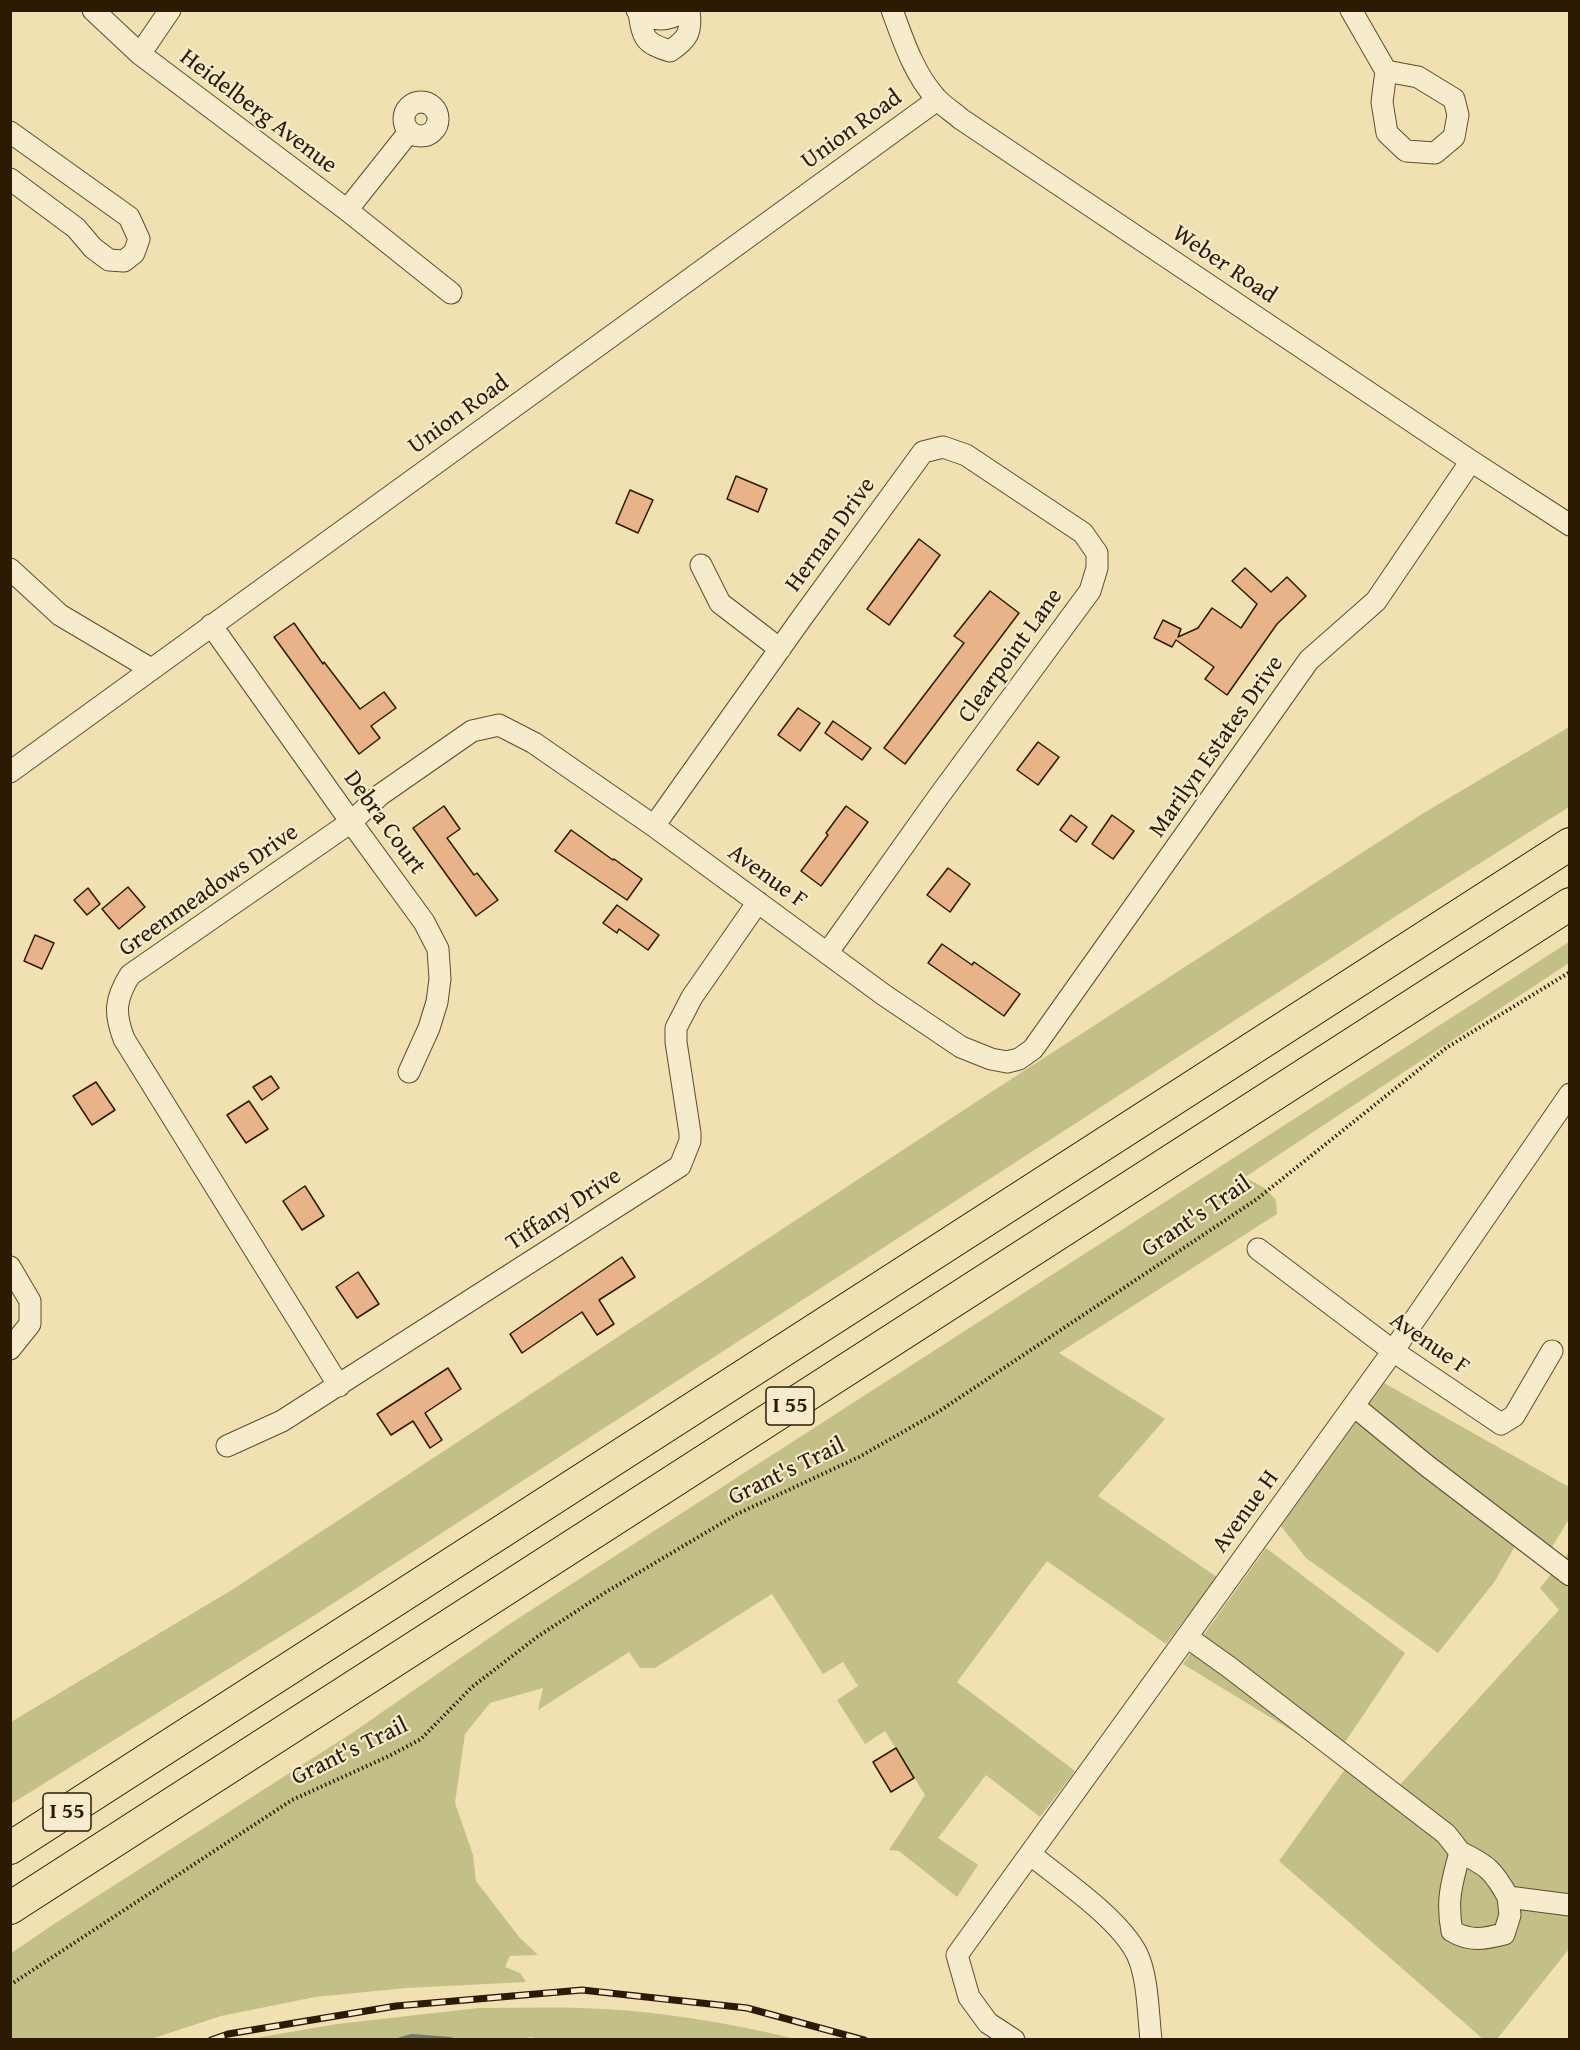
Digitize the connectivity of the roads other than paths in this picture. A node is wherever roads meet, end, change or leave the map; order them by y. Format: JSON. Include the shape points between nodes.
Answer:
{"nodes":[{"id":1,"x":93,"y":10,"type":"edge"},
{"id":2,"x":170,"y":10,"type":"edge"},
{"id":3,"x":688,"y":10,"type":"edge"},
{"id":4,"x":892,"y":10,"type":"edge"},
{"id":5,"x":1350,"y":10,"type":"edge"},
{"id":6,"x":638,"y":12,"type":"edge"},
{"id":7,"x":140,"y":54,"type":"junction"},
{"id":8,"x":1386,"y":71,"type":"dead end"},
{"id":9,"x":937,"y":100,"type":"junction"},
{"id":10,"x":10,"y":132,"type":"edge"},
{"id":11,"x":409,"y":132,"type":"dead end"},
{"id":12,"x":10,"y":179,"type":"edge"},
{"id":13,"x":346,"y":210,"type":"junction"},
{"id":14,"x":451,"y":292,"type":"dead end"},
{"id":15,"x":923,"y":452,"type":"joint"},
{"id":16,"x":1471,"y":461,"type":"junction"},
{"id":17,"x":1569,"y":525,"type":"edge"},
{"id":18,"x":701,"y":565,"type":"dead end"},
{"id":19,"x":10,"y":568,"type":"edge"},
{"id":20,"x":211,"y":625,"type":"junction"},
{"id":21,"x":780,"y":649,"type":"junction"},
{"id":22,"x":151,"y":669,"type":"junction"},
{"id":23,"x":499,"y":725,"type":"joint"},
{"id":24,"x":10,"y":772,"type":"edge"},
{"id":25,"x":351,"y":822,"type":"junction"},
{"id":26,"x":654,"y":826,"type":"junction"},
{"id":27,"x":1569,"y":844,"type":"edge"},
{"id":28,"x":758,"y":902,"type":"junction"},
{"id":29,"x":1569,"y":904,"type":"edge"},
{"id":30,"x":828,"y":952,"type":"junction"},
{"id":31,"x":1007,"y":1062,"type":"joint"},
{"id":32,"x":409,"y":1072,"type":"dead end"},
{"id":33,"x":1569,"y":1094,"type":"edge"},
{"id":34,"x":1258,"y":1249,"type":"dead end"},
{"id":35,"x":10,"y":1267,"type":"edge"},
{"id":36,"x":10,"y":1349,"type":"edge"},
{"id":37,"x":1393,"y":1351,"type":"junction"},
{"id":38,"x":1552,"y":1351,"type":"dead end"},
{"id":39,"x":339,"y":1386,"type":"junction"},
{"id":40,"x":1354,"y":1406,"type":"junction"},
{"id":41,"x":227,"y":1446,"type":"dead end"},
{"id":42,"x":1569,"y":1575,"type":"edge"},
{"id":43,"x":1187,"y":1637,"type":"junction"},
{"id":44,"x":10,"y":1848,"type":"edge"},
{"id":45,"x":1460,"y":1852,"type":"junction"},
{"id":46,"x":1030,"y":1854,"type":"junction"},
{"id":47,"x":1508,"y":1897,"type":"junction"},
{"id":48,"x":1569,"y":1905,"type":"edge"},
{"id":49,"x":10,"y":1908,"type":"edge"},
{"id":50,"x":1014,"y":2040,"type":"edge"},
{"id":51,"x":1151,"y":2040,"type":"edge"}],
"edges":[{"from":1,"to":7,"type":"street","name":"Heidelberg Avenue"},
{"from":2,"to":7,"type":"street","name":"Heidelberg Avenue"},
{"from":3,"to":6,"type":"street","via":[[668,20]]},
{"from":3,"to":6,"type":"street","via":[[691,26],[682,43],[669,51],[652,45],[642,34]]},
{"from":4,"to":9,"type":"street","name":"Weber Road","via":[[924,83]]},
{"from":5,"to":8,"type":"street"},
{"from":7,"to":13,"type":"street","name":"Heidelberg Avenue"},
{"from":9,"to":16,"type":"street","name":"Weber Road"},
{"from":9,"to":20,"type":"street","name":"Union Road"},
{"from":10,"to":12,"type":"street","via":[[129,217],[139,239],[134,253],[124,261],[109,260],[76,228]]},
{"from":11,"to":13,"type":"street","name":"Heidelberg Avenue"},
{"from":13,"to":14,"type":"street","name":"Heidelberg Avenue"},
{"from":15,"to":21,"type":"street","name":"Hernan Drive"},
{"from":15,"to":30,"type":"street","name":"Clearpoint Lane","via":[[943,447],[976,461],[1083,533],[1097,553],[1097,568],[1090,591]]},
{"from":16,"to":17,"type":"street","name":"Weber Road"},
{"from":16,"to":31,"type":"street","name":"Marilyn Estates Drive","via":[[1376,601],[1309,660],[1033,1049]]},
{"from":18,"to":21,"type":"street","via":[[720,603]]},
{"from":19,"to":22,"type":"street","via":[[60,615]]},
{"from":20,"to":22,"type":"street","name":"Union Road"},
{"from":20,"to":25,"type":"street","name":"Debra Court"},
{"from":21,"to":26,"type":"street","name":"Hernan Drive"},
{"from":22,"to":24,"type":"street","name":"Union Road"},
{"from":23,"to":25,"type":"street","name":"Greenmeadows Drive","via":[[472,731],[380,795]]},
{"from":23,"to":26,"type":"street","name":"Avenue F","via":[[534,742]]},
{"from":25,"to":32,"type":"street","name":"Debra Court","via":[[424,922],[438,949],[437,1002]]},
{"from":25,"to":39,"type":"street","name":"Greenmeadows Drive","via":[[130,975],[117,1011],[124,1039]]},
{"from":26,"to":28,"type":"street","name":"Avenue F"},
{"from":27,"to":44,"type":"highway","number":"I 55"},
{"from":28,"to":30,"type":"street","name":"Avenue F"},
{"from":28,"to":39,"type":"street","name":"Tiffany Drive","via":[[692,997],[676,1028],[690,1133],[680,1166]]},
{"from":29,"to":49,"type":"highway","number":"I 55"},
{"from":30,"to":31,"type":"street","name":"Avenue F","via":[[961,1047]]},
{"from":33,"to":37,"type":"street","name":"Avenue H"},
{"from":34,"to":37,"type":"street","name":"Avenue F"},
{"from":35,"to":36,"type":"street","via":[[30,1301],[30,1324]]},
{"from":37,"to":38,"type":"street","name":"Avenue F","via":[[1501,1424],[1514,1416]]},
{"from":37,"to":40,"type":"street","name":"Avenue H"},
{"from":39,"to":41,"type":"street","name":"Tiffany Drive","via":[[282,1421]]},
{"from":40,"to":42,"type":"street"},
{"from":40,"to":43,"type":"street","name":"Avenue H"},
{"from":43,"to":45,"type":"street","via":[[1403,1800],[1446,1834]]},
{"from":43,"to":46,"type":"street","name":"Avenue H"},
{"from":45,"to":47,"type":"street","via":[[1495,1873]]},
{"from":45,"to":47,"type":"street","via":[[1448,1912],[1452,1931],[1464,1938],[1484,1940],[1504,1934],[1510,1915]]},
{"from":46,"to":50,"type":"street","name":"Avenue H","via":[[957,1955],[969,1997],[988,2024]]},
{"from":46,"to":51,"type":"street","via":[[1125,1936],[1137,1955],[1146,1989]]},
{"from":47,"to":48,"type":"street"}]}
